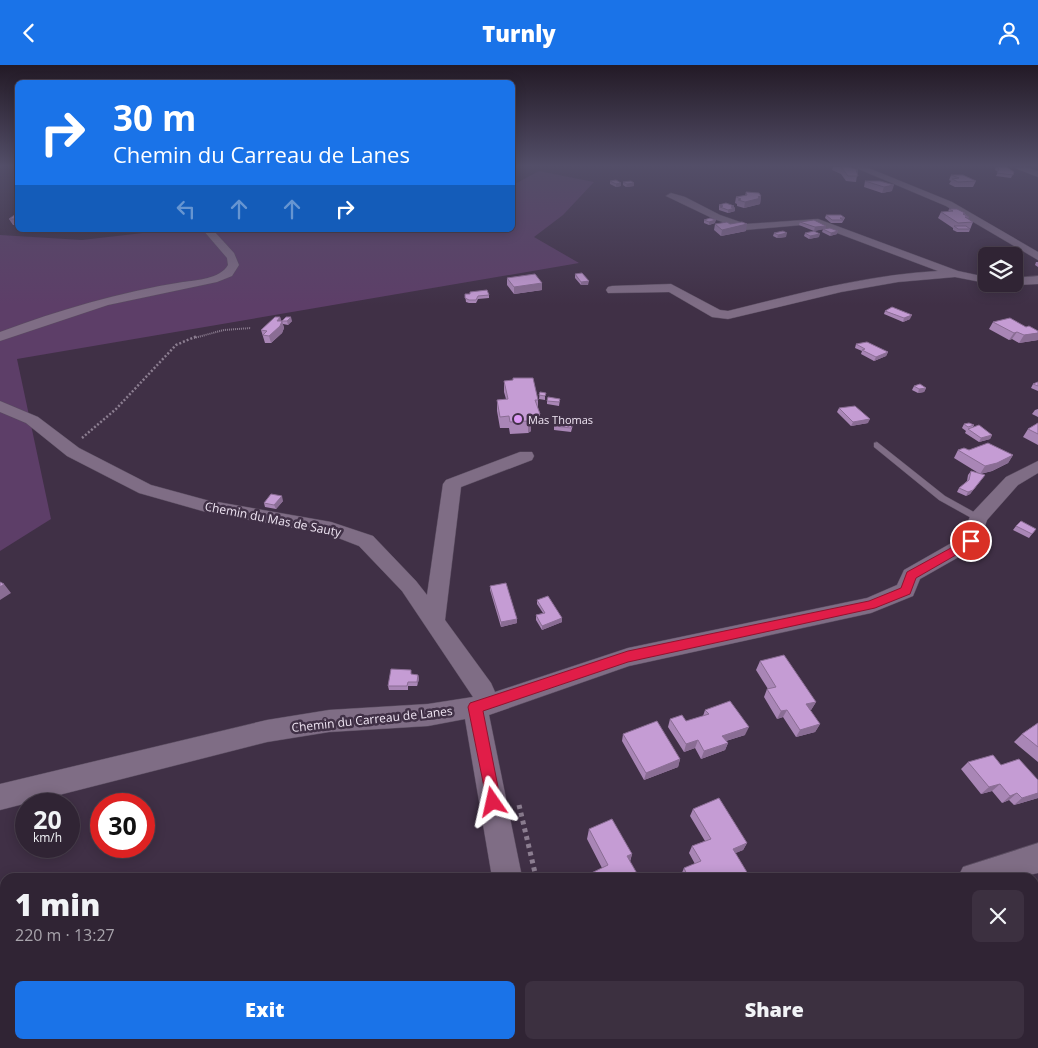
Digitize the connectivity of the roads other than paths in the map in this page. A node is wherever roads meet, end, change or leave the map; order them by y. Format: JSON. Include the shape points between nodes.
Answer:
{"nodes":[{"id":1,"x":709,"y":213,"type":"edge"},
{"id":2,"x":964,"y":213,"type":"edge"},
{"id":3,"x":210,"y":232,"type":"edge"},
{"id":4,"x":1038,"y":257,"type":"edge"},
{"id":5,"x":955,"y":274,"type":"junction"},
{"id":6,"x":978,"y":278,"type":"edge"},
{"id":7,"x":1038,"y":280,"type":"edge"},
{"id":8,"x":1023,"y":281,"type":"edge"},
{"id":9,"x":612,"y":290,"type":"dead end"},
{"id":10,"x":0,"y":337,"type":"edge"},
{"id":11,"x":0,"y":406,"type":"edge"},
{"id":12,"x":877,"y":445,"type":"dead end"},
{"id":13,"x":526,"y":456,"type":"dead end"},
{"id":14,"x":1038,"y":466,"type":"edge"},
{"id":15,"x":978,"y":518,"type":"junction"},
{"id":16,"x":434,"y":624,"type":"junction"},
{"id":17,"x":481,"y":706,"type":"junction"},
{"id":18,"x":0,"y":797,"type":"edge"},
{"id":19,"x":1038,"y":858,"type":"edge"},
{"id":20,"x":506,"y":873,"type":"edge"},
{"id":21,"x":987,"y":873,"type":"edge"}],
"edges":[{"from":1,"to":5,"type":"street","via":[[745,227],[814,221]]},
{"from":2,"to":4,"type":"street"},
{"from":3,"to":10,"type":"street","via":[[232,257],[234,264],[232,271],[221,277],[89,306]]},
{"from":5,"to":6,"type":"street"},
{"from":5,"to":9,"type":"street","via":[[924,275],[840,288],[728,315],[717,315],[671,288]]},
{"from":7,"to":8,"type":"street"},
{"from":11,"to":16,"type":"street","name":"Chemin du Mas de Sauty","via":[[32,421],[66,447],[145,489],[206,506],[331,528],[366,541],[409,586]]},
{"from":12,"to":15,"type":"lane","via":[[942,498]]},
{"from":13,"to":16,"type":"street","via":[[452,484]]},
{"from":14,"to":15,"type":"street","name":"Chemin du Carreau de Lanes","via":[[1012,481]]},
{"from":15,"to":17,"type":"street","name":"Chemin du Carreau de Lanes","via":[[971,541],[911,575],[906,591],[871,605],[628,657]]},
{"from":16,"to":17,"type":"street","name":"Chemin du Mas de Sauty","via":[[483,690]]},
{"from":17,"to":18,"type":"street","name":"Chemin du Carreau de Lanes","via":[[428,715],[329,721],[266,731]]},
{"from":17,"to":20,"type":"street","name":"Chemin du Mas de Sauty"},
{"from":19,"to":21,"type":"street"}]}
